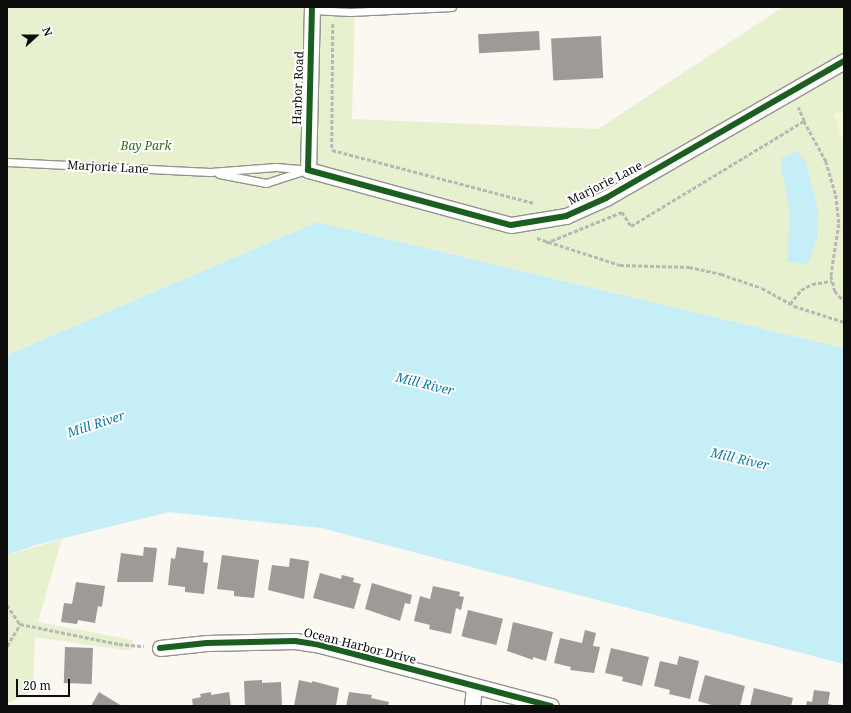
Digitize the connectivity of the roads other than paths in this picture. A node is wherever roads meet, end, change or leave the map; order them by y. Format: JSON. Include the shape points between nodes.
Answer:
{"nodes":[{"id":1,"x":452,"y":7,"type":"edge"},
{"id":2,"x":312,"y":9,"type":"edge"},
{"id":3,"x":376,"y":9,"type":"edge"},
{"id":4,"x":844,"y":61,"type":"edge"},
{"id":5,"x":7,"y":162,"type":"edge"},
{"id":6,"x":308,"y":170,"type":"junction"},
{"id":7,"x":210,"y":172,"type":"junction"},
{"id":8,"x":160,"y":648,"type":"road end"},
{"id":9,"x":474,"y":686,"type":"junction"},
{"id":10,"x":472,"y":706,"type":"edge"},
{"id":11,"x":551,"y":706,"type":"edge"}],
"edges":[{"from":1,"to":3,"type":"lane"},
{"from":2,"to":3,"type":"lane"},
{"from":2,"to":6,"type":"street","name":"Harbor Road"},
{"from":4,"to":6,"type":"street","name":"Marjorie Lane","via":[[606,198],[566,216],[511,225]]},
{"from":5,"to":7,"type":"lane","name":"Marjorie Lane"},
{"from":6,"to":7,"type":"lane","name":"Marjorie Lane","via":[[276,167]]},
{"from":6,"to":7,"type":"lane","name":"Marjorie Lane","via":[[266,183]]},
{"from":8,"to":9,"type":"street","name":"Ocean Harbor Drive","via":[[207,643],[295,641]]},
{"from":9,"to":10,"type":"street"},
{"from":9,"to":11,"type":"street","name":"Ocean Harbor Drive"}]}
